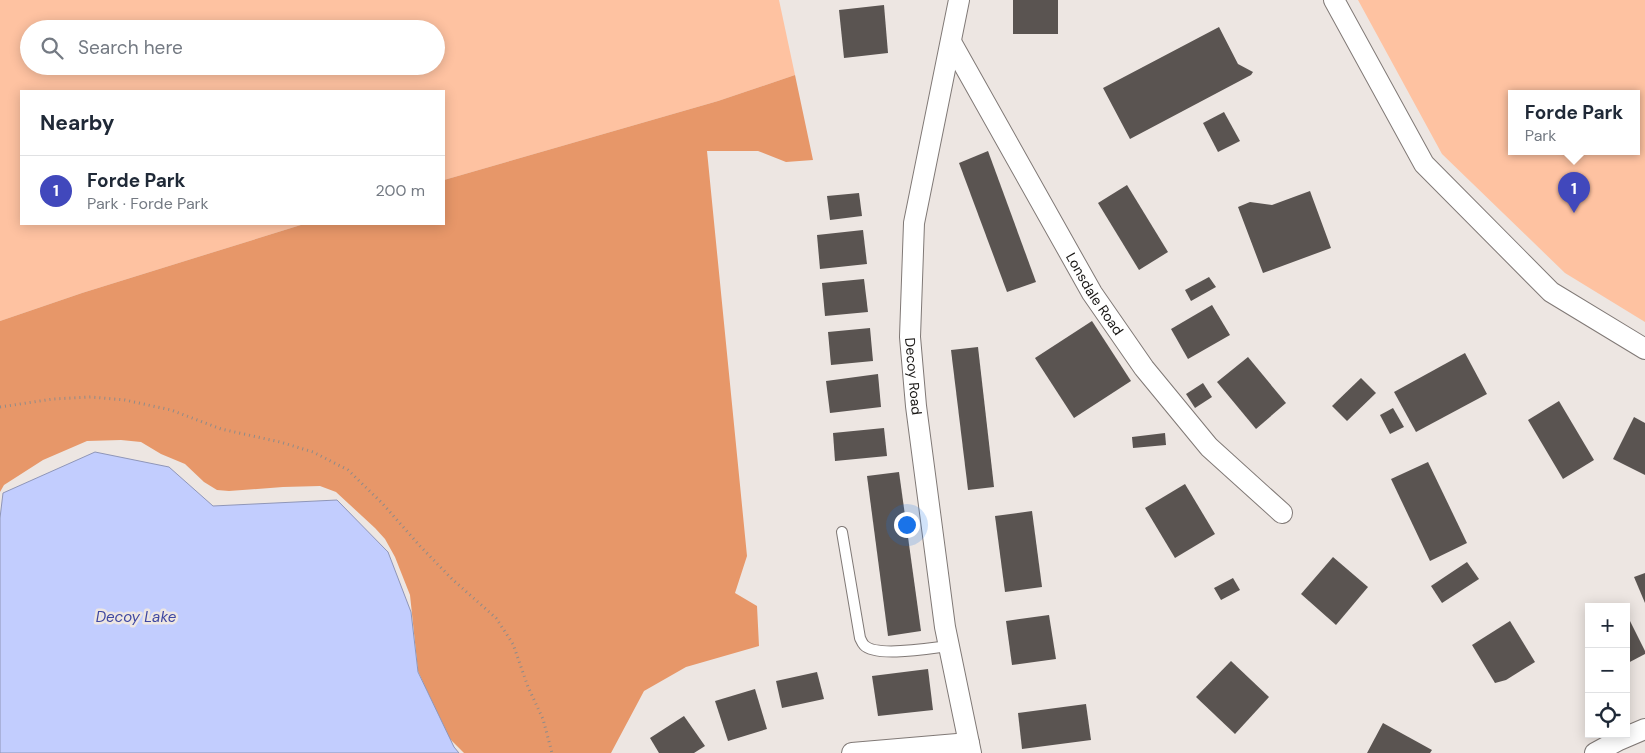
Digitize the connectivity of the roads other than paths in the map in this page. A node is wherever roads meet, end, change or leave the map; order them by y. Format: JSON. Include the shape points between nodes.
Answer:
{"nodes":[{"id":1,"x":959,"y":0,"type":"edge"},
{"id":2,"x":1334,"y":0,"type":"edge"},
{"id":3,"x":951,"y":42,"type":"junction"},
{"id":4,"x":1645,"y":349,"type":"edge"},
{"id":5,"x":1282,"y":513,"type":"dead end"},
{"id":6,"x":842,"y":532,"type":"dead end"},
{"id":7,"x":949,"y":646,"type":"junction"},
{"id":8,"x":1645,"y":729,"type":"edge"},
{"id":9,"x":970,"y":748,"type":"edge"},
{"id":10,"x":852,"y":753,"type":"edge"},
{"id":11,"x":1595,"y":753,"type":"edge"}],
"edges":[{"from":1,"to":3,"type":"street","name":"Decoy Road"},
{"from":2,"to":4,"type":"street","via":[[1424,164],[1551,292]]},
{"from":3,"to":5,"type":"street","name":"Lonsdale Road","via":[[1092,293],[1144,368],[1209,448]]},
{"from":3,"to":7,"type":"street","name":"Decoy Road","via":[[914,223],[910,337],[916,406]]},
{"from":6,"to":7,"type":"lane","via":[[860,638],[864,645],[890,653]]},
{"from":7,"to":9,"type":"street","name":"Decoy Road"},
{"from":8,"to":11,"type":"street"},
{"from":9,"to":10,"type":"street"}]}
